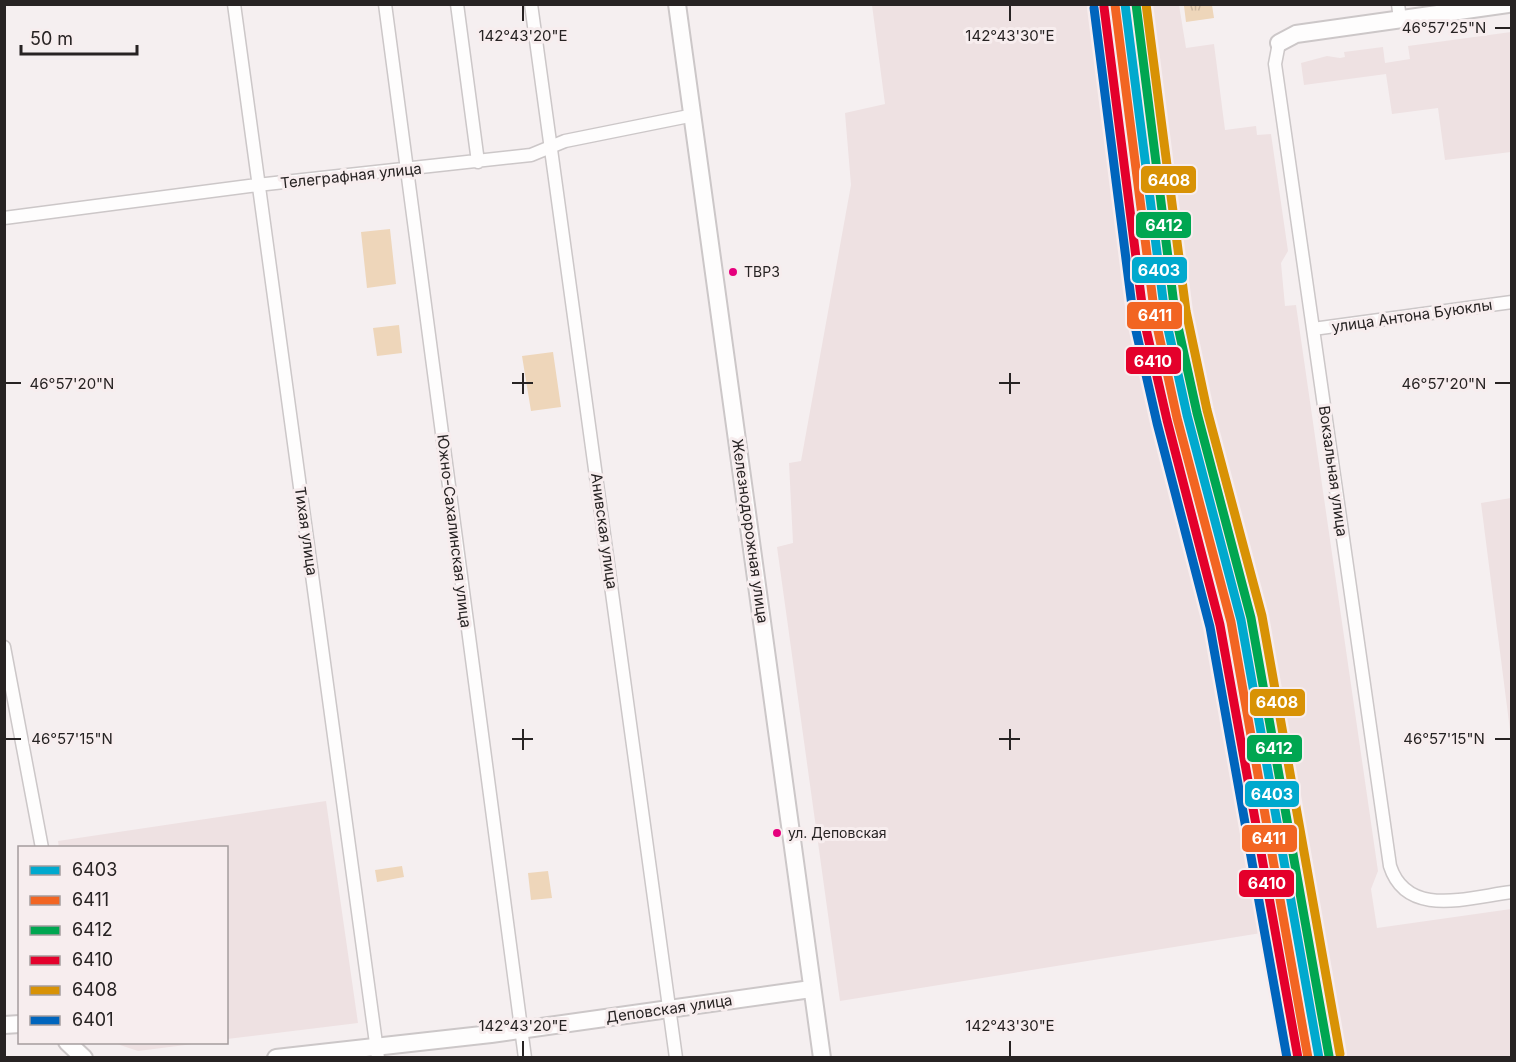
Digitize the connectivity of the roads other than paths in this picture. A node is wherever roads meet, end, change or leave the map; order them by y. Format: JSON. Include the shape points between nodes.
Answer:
{"nodes":[{"id":1,"x":234,"y":4,"type":"edge"},
{"id":2,"x":385,"y":4,"type":"edge"},
{"id":3,"x":457,"y":4,"type":"edge"},
{"id":4,"x":531,"y":4,"type":"edge"},
{"id":5,"x":677,"y":4,"type":"edge"},
{"id":6,"x":1508,"y":4,"type":"edge"},
{"id":7,"x":1399,"y":12,"type":"edge"},
{"id":8,"x":1279,"y":43,"type":"joint"},
{"id":9,"x":694,"y":116,"type":"junction"},
{"id":10,"x":550,"y":148,"type":"junction"},
{"id":11,"x":478,"y":162,"type":"junction"},
{"id":12,"x":408,"y":170,"type":"junction"},
{"id":13,"x":257,"y":185,"type":"junction"},
{"id":14,"x":4,"y":218,"type":"edge"},
{"id":15,"x":1512,"y":302,"type":"edge"},
{"id":16,"x":1313,"y":329,"type":"junction"},
{"id":17,"x":4,"y":647,"type":"edge"},
{"id":18,"x":42,"y":846,"type":"edge"},
{"id":19,"x":1512,"y":892,"type":"edge"},
{"id":20,"x":811,"y":989,"type":"junction"},
{"id":21,"x":669,"y":1009,"type":"junction"},
{"id":22,"x":521,"y":1030,"type":"junction"},
{"id":23,"x":69,"y":1044,"type":"edge"},
{"id":24,"x":377,"y":1052,"type":"edge"},
{"id":25,"x":84,"y":1057,"type":"edge"},
{"id":26,"x":276,"y":1058,"type":"edge"},
{"id":27,"x":525,"y":1058,"type":"edge"},
{"id":28,"x":676,"y":1058,"type":"edge"},
{"id":29,"x":822,"y":1058,"type":"edge"}],
"edges":[{"from":1,"to":13,"type":"street","name":"Тихая улица"},
{"from":2,"to":12,"type":"street","name":"Южно-Сахалинская улица"},
{"from":3,"to":11,"type":"street"},
{"from":4,"to":10,"type":"street","name":"Анивская улица"},
{"from":5,"to":9,"type":"main road","name":"Железнодорожная улица"},
{"from":6,"to":7,"type":"main road"},
{"from":7,"to":8,"type":"main road","via":[[1296,34]]},
{"from":8,"to":16,"type":"street","name":"Вокзальная улица","via":[[1275,64]]},
{"from":9,"to":10,"type":"street","name":"Телеграфная улица","via":[[565,141]]},
{"from":9,"to":20,"type":"main road","name":"Железнодорожная улица"},
{"from":10,"to":11,"type":"street","name":"Телеграфная улица","via":[[531,155]]},
{"from":10,"to":21,"type":"street","name":"Анивская улица"},
{"from":11,"to":12,"type":"street","name":"Телеграфная улица"},
{"from":12,"to":13,"type":"street","name":"Телеграфная улица"},
{"from":12,"to":22,"type":"street","name":"Южно-Сахалинская улица"},
{"from":13,"to":14,"type":"street","name":"Телеграфная улица"},
{"from":13,"to":24,"type":"street","name":"Тихая улица"},
{"from":15,"to":16,"type":"street","name":"улица Антона Буюклы"},
{"from":16,"to":19,"type":"street","name":"Вокзальная улица","via":[[1394,879],[1407,894],[1419,900]]},
{"from":17,"to":18,"type":"street"},
{"from":20,"to":21,"type":"main road","name":"Деповская улица"},
{"from":20,"to":29,"type":"main road","name":"Железнодорожная улица"},
{"from":21,"to":22,"type":"main road","name":"Деповская улица"},
{"from":21,"to":28,"type":"street","name":"Анивская улица"},
{"from":22,"to":24,"type":"main road","name":"Деповская улица"},
{"from":22,"to":27,"type":"street","name":"Южно-Сахалинская улица"},
{"from":23,"to":25,"type":"main road"},
{"from":24,"to":26,"type":"main road","name":"Деповская улица"}]}
